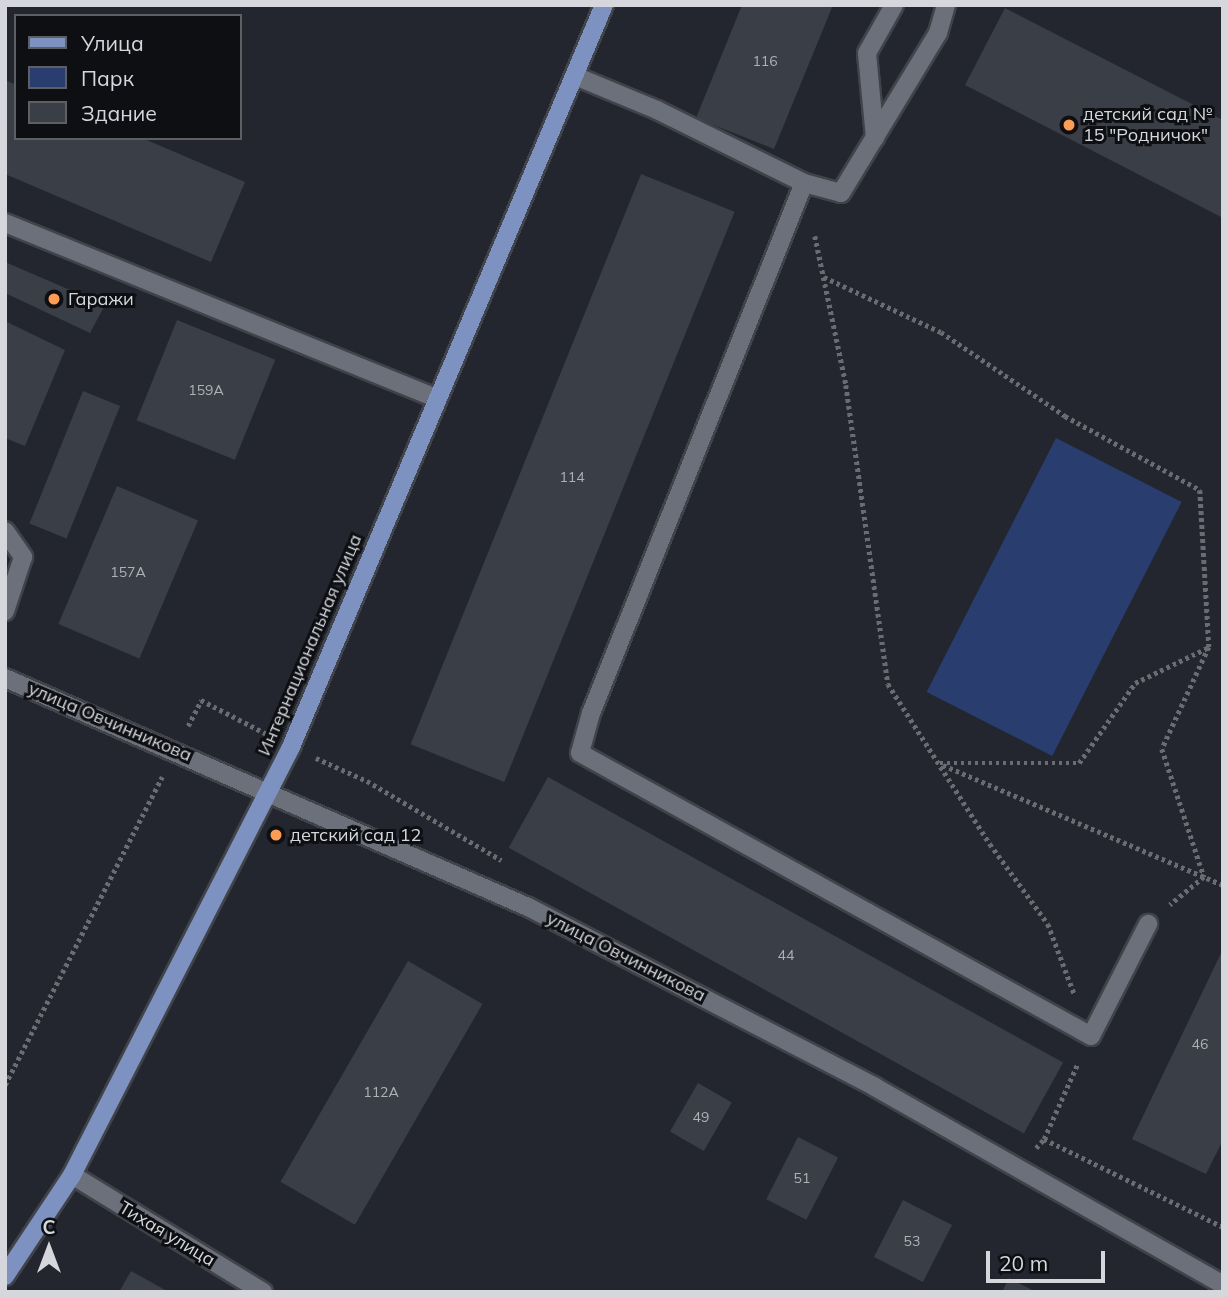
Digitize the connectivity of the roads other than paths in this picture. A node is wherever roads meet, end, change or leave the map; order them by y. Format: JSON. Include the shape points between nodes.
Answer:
{"nodes":[{"id":1,"x":604,"y":5,"type":"edge"},
{"id":2,"x":894,"y":5,"type":"edge"},
{"id":3,"x":946,"y":5,"type":"edge"},
{"id":4,"x":575,"y":76,"type":"junction"},
{"id":5,"x":874,"y":138,"type":"junction"},
{"id":6,"x":804,"y":183,"type":"junction"},
{"id":7,"x":5,"y":223,"type":"edge"},
{"id":8,"x":436,"y":398,"type":"junction"},
{"id":9,"x":5,"y":531,"type":"edge"},
{"id":10,"x":5,"y":611,"type":"edge"},
{"id":11,"x":5,"y":678,"type":"edge"},
{"id":12,"x":270,"y":790,"type":"junction"},
{"id":13,"x":1148,"y":924,"type":"road end"},
{"id":14,"x":72,"y":1175,"type":"junction"},
{"id":15,"x":5,"y":1276,"type":"edge"},
{"id":16,"x":1223,"y":1285,"type":"edge"},
{"id":17,"x":262,"y":1292,"type":"edge"}],
"edges":[{"from":1,"to":4,"type":"main road","name":"Интернациональная улица"},
{"from":2,"to":5,"type":"street","via":[[867,53]]},
{"from":3,"to":5,"type":"street","via":[[938,33]]},
{"from":4,"to":6,"type":"street","via":[[657,110]]},
{"from":4,"to":8,"type":"main road","name":"Интернациональная улица"},
{"from":5,"to":6,"type":"street","via":[[841,193]]},
{"from":6,"to":13,"type":"street","via":[[590,713],[580,753],[1091,1036]]},
{"from":7,"to":8,"type":"street"},
{"from":8,"to":12,"type":"main road","name":"Интернациональная улица"},
{"from":9,"to":10,"type":"street","via":[[23,557]]},
{"from":11,"to":12,"type":"street","name":"улица Овчинникова"},
{"from":12,"to":14,"type":"main road","name":"Интернациональная улица"},
{"from":12,"to":16,"type":"street","name":"улица Овчинникова","via":[[541,913],[875,1087]]},
{"from":14,"to":15,"type":"main road","name":"Интернациональная улица"},
{"from":14,"to":17,"type":"street","name":"Тихая улица"}]}
